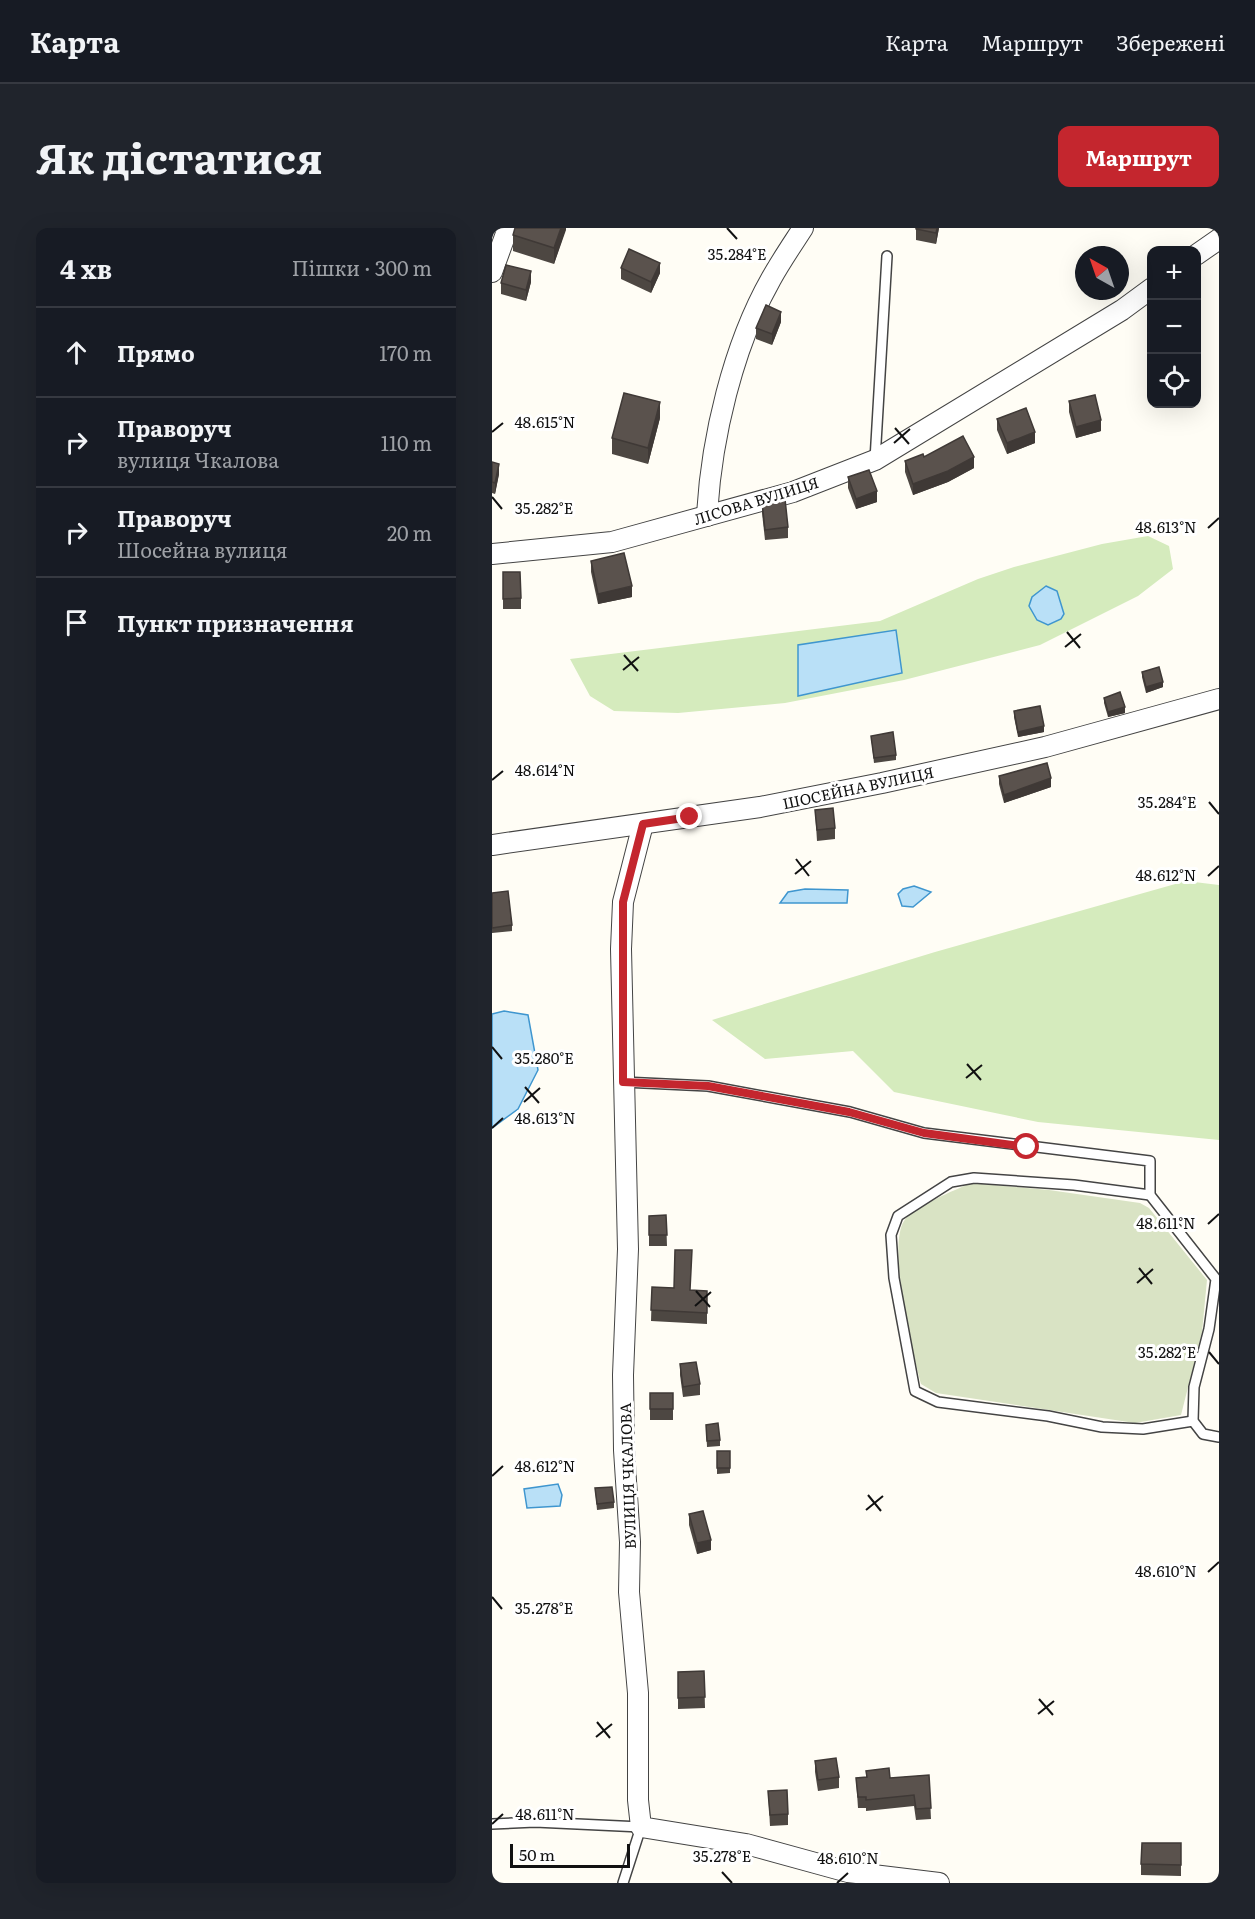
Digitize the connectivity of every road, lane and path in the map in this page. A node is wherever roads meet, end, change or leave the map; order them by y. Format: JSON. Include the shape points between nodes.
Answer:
{"nodes":[{"id":1,"x":508,"y":228,"type":"edge"},
{"id":2,"x":803,"y":228,"type":"edge"},
{"id":3,"x":1219,"y":238,"type":"edge"},
{"id":4,"x":1201,"y":252,"type":"edge"},
{"id":5,"x":887,"y":256,"type":"dead end"},
{"id":6,"x":492,"y":272,"type":"edge"},
{"id":7,"x":1147,"y":292,"type":"edge"},
{"id":8,"x":875,"y":460,"type":"junction"},
{"id":9,"x":707,"y":516,"type":"junction"},
{"id":10,"x":492,"y":554,"type":"edge"},
{"id":11,"x":1219,"y":699,"type":"edge"},
{"id":12,"x":643,"y":824,"type":"junction"},
{"id":13,"x":492,"y":845,"type":"edge"},
{"id":14,"x":623,"y":1082,"type":"junction"},
{"id":15,"x":1150,"y":1195,"type":"junction"},
{"id":16,"x":1193,"y":1421,"type":"junction"},
{"id":17,"x":1219,"y":1437,"type":"edge"},
{"id":18,"x":492,"y":1824,"type":"edge"},
{"id":19,"x":641,"y":1827,"type":"junction"},
{"id":20,"x":623,"y":1883,"type":"edge"},
{"id":21,"x":939,"y":1883,"type":"edge"}],
"edges":[{"from":1,"to":6,"type":"street"},
{"from":2,"to":9,"type":"street","via":[[770,280],[747,332],[709,470]]},
{"from":3,"to":4,"type":"street"},
{"from":5,"to":8,"type":"lane"},
{"from":7,"to":8,"type":"street","name":"ЛІСОВА ВУЛИЦЯ"},
{"from":8,"to":9,"type":"street","name":"ЛІСОВА ВУЛИЦЯ","via":[[792,492]]},
{"from":9,"to":10,"type":"street","name":"ЛІСОВА ВУЛИЦЯ","via":[[612,542]]},
{"from":11,"to":12,"type":"street","name":"ШОСЕЙНА ВУЛИЦЯ","via":[[1045,747],[882,783],[760,807]]},
{"from":12,"to":13,"type":"street","name":"ШОСЕЙНА ВУЛИЦЯ"},
{"from":12,"to":14,"type":"street","name":"ВУЛИЦЯ ЧКАЛОВА","via":[[623,902]]},
{"from":14,"to":15,"type":"lane","via":[[708,1086],[849,1112],[924,1133],[1150,1161]]},
{"from":14,"to":19,"type":"street","name":"ВУЛИЦЯ ЧКАЛОВА","via":[[628,1249],[624,1450],[629,1592],[638,1693]]},
{"from":15,"to":16,"type":"lane","via":[[1216,1279],[1209,1329],[1194,1387]]},
{"from":15,"to":16,"type":"lane","via":[[974,1178],[951,1182],[922,1199],[898,1215],[891,1235],[906,1352],[915,1391],[938,1402],[1025,1412],[1102,1427],[1143,1429]]},
{"from":16,"to":17,"type":"lane","via":[[1203,1434]]},
{"from":18,"to":19,"type":"lane"},
{"from":19,"to":20,"type":"lane"},
{"from":19,"to":21,"type":"street","via":[[746,1844],[848,1872]]}]}
